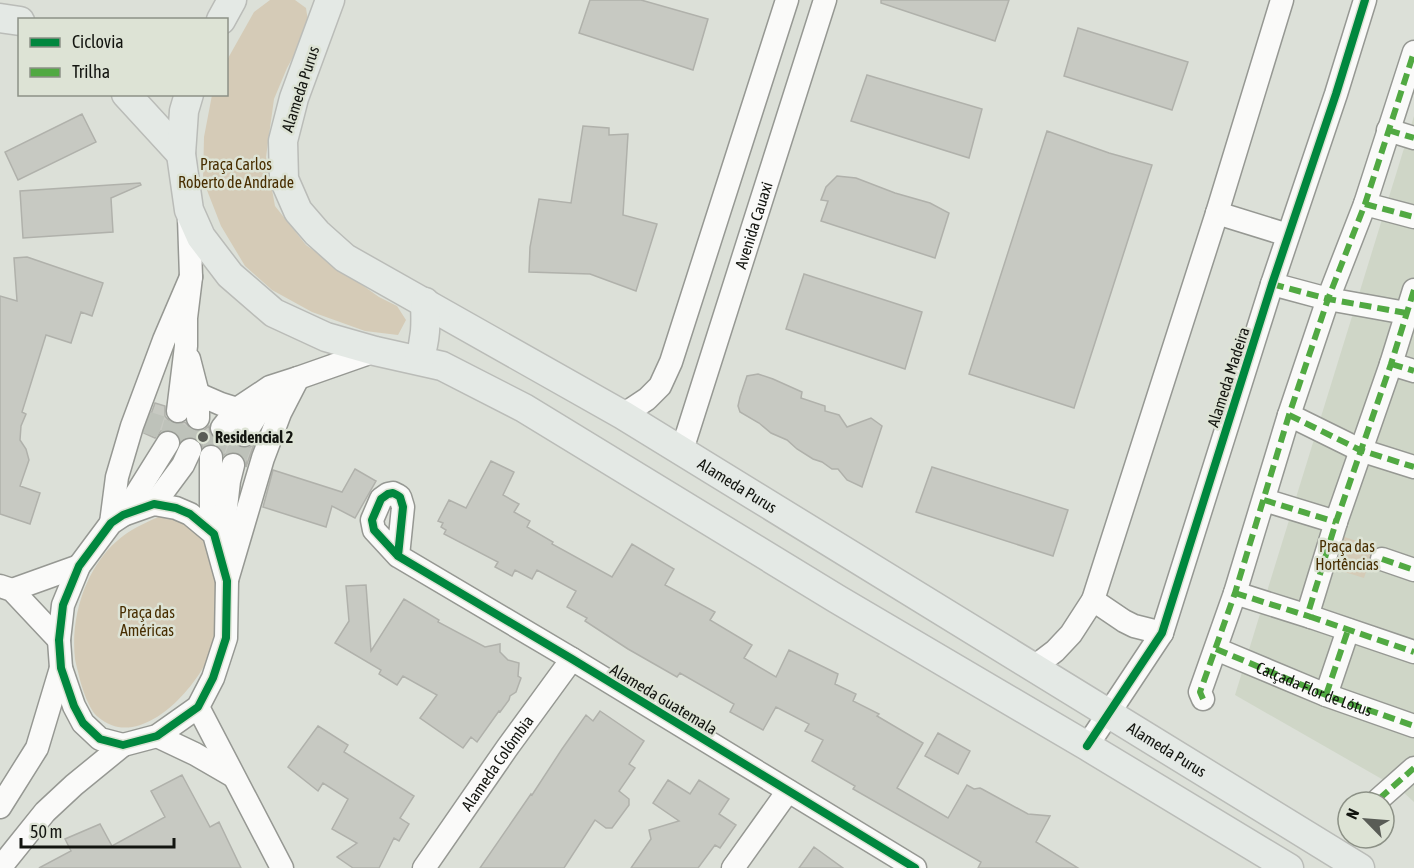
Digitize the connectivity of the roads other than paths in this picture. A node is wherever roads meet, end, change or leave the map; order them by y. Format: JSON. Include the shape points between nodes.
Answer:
{"nodes":[{"id":1,"x":232,"y":0,"type":"edge"},
{"id":2,"x":787,"y":0,"type":"edge"},
{"id":3,"x":825,"y":0,"type":"edge"},
{"id":4,"x":1282,"y":0,"type":"edge"},
{"id":5,"x":1365,"y":0,"type":"edge"},
{"id":6,"x":323,"y":3,"type":"edge"},
{"id":7,"x":0,"y":18,"type":"edge"},
{"id":8,"x":221,"y":18,"type":"edge"},
{"id":9,"x":18,"y":21,"type":"edge"},
{"id":10,"x":1414,"y":51,"type":"edge"},
{"id":11,"x":765,"y":71,"type":"junction"},
{"id":12,"x":1408,"y":85,"type":"edge"},
{"id":13,"x":797,"y":89,"type":"junction"},
{"id":14,"x":128,"y":96,"type":"edge"},
{"id":15,"x":188,"y":96,"type":"edge"},
{"id":16,"x":756,"y":99,"type":"junction"},
{"id":17,"x":790,"y":111,"type":"junction"},
{"id":18,"x":1388,"y":130,"type":"junction"},
{"id":19,"x":1414,"y":138,"type":"edge"},
{"id":20,"x":181,"y":154,"type":"junction"},
{"id":21,"x":1365,"y":204,"type":"junction"},
{"id":22,"x":189,"y":210,"type":"junction"},
{"id":23,"x":1217,"y":213,"type":"junction"},
{"id":24,"x":1414,"y":217,"type":"edge"},
{"id":25,"x":1288,"y":235,"type":"junction"},
{"id":26,"x":191,"y":277,"type":"junction"},
{"id":27,"x":1272,"y":284,"type":"junction"},
{"id":28,"x":1414,"y":290,"type":"edge"},
{"id":29,"x":1328,"y":299,"type":"junction"},
{"id":30,"x":425,"y":302,"type":"junction"},
{"id":31,"x":1406,"y":313,"type":"junction"},
{"id":32,"x":186,"y":318,"type":"junction"},
{"id":33,"x":677,"y":344,"type":"junction"},
{"id":34,"x":186,"y":346,"type":"junction"},
{"id":35,"x":375,"y":351,"type":"junction"},
{"id":36,"x":711,"y":358,"type":"junction"},
{"id":37,"x":419,"y":360,"type":"junction"},
{"id":38,"x":1391,"y":364,"type":"junction"},
{"id":39,"x":1414,"y":371,"type":"edge"},
{"id":40,"x":287,"y":382,"type":"junction"},
{"id":41,"x":198,"y":394,"type":"junction"},
{"id":42,"x":237,"y":409,"type":"junction"},
{"id":43,"x":178,"y":411,"type":"junction"},
{"id":44,"x":623,"y":415,"type":"junction"},
{"id":45,"x":1289,"y":415,"type":"junction"},
{"id":46,"x":222,"y":428,"type":"tunnel mouth"},
{"id":47,"x":244,"y":435,"type":"tunnel mouth"},
{"id":48,"x":157,"y":439,"type":"tunnel mouth"},
{"id":49,"x":190,"y":450,"type":"tunnel mouth"},
{"id":50,"x":682,"y":450,"type":"junction"},
{"id":51,"x":1360,"y":450,"type":"junction"},
{"id":52,"x":212,"y":457,"type":"tunnel mouth"},
{"id":53,"x":233,"y":465,"type":"tunnel mouth"},
{"id":54,"x":1414,"y":467,"type":"edge"},
{"id":55,"x":1264,"y":500,"type":"junction"},
{"id":56,"x":154,"y":504,"type":"junction"},
{"id":57,"x":117,"y":519,"type":"junction"},
{"id":58,"x":1336,"y":522,"type":"junction"},
{"id":59,"x":214,"y":534,"type":"junction"},
{"id":60,"x":398,"y":556,"type":"dead end"},
{"id":61,"x":221,"y":557,"type":"junction"},
{"id":62,"x":1382,"y":559,"type":"dead end"},
{"id":63,"x":79,"y":567,"type":"junction"},
{"id":64,"x":1414,"y":570,"type":"edge"},
{"id":65,"x":227,"y":581,"type":"junction"},
{"id":66,"x":6,"y":588,"type":"edge"},
{"id":67,"x":1235,"y":593,"type":"junction"},
{"id":68,"x":1093,"y":600,"type":"junction"},
{"id":69,"x":1311,"y":617,"type":"junction"},
{"id":70,"x":1348,"y":630,"type":"junction"},
{"id":71,"x":1162,"y":633,"type":"junction"},
{"id":72,"x":58,"y":640,"type":"junction"},
{"id":73,"x":1216,"y":649,"type":"junction"},
{"id":74,"x":1414,"y":652,"type":"edge"},
{"id":75,"x":572,"y":659,"type":"junction"},
{"id":76,"x":1034,"y":667,"type":"junction"},
{"id":77,"x":61,"y":668,"type":"junction"},
{"id":78,"x":1326,"y":695,"type":"junction"},
{"id":79,"x":1203,"y":699,"type":"dead end"},
{"id":80,"x":198,"y":706,"type":"junction"},
{"id":81,"x":1109,"y":714,"type":"junction"},
{"id":82,"x":1414,"y":726,"type":"edge"},
{"id":83,"x":157,"y":736,"type":"junction"},
{"id":84,"x":123,"y":745,"type":"junction"},
{"id":85,"x":1087,"y":746,"type":"junction"},
{"id":86,"x":1414,"y":768,"type":"edge"},
{"id":87,"x":234,"y":777,"type":"junction"},
{"id":88,"x":1389,"y":790,"type":"edge"},
{"id":89,"x":788,"y":791,"type":"junction"},
{"id":90,"x":0,"y":807,"type":"edge"},
{"id":91,"x":0,"y":868,"type":"edge"},
{"id":92,"x":282,"y":868,"type":"edge"},
{"id":93,"x":424,"y":868,"type":"edge"},
{"id":94,"x":733,"y":868,"type":"edge"},
{"id":95,"x":915,"y":868,"type":"edge"},
{"id":96,"x":1289,"y":868,"type":"edge"},
{"id":97,"x":1360,"y":868,"type":"edge"}],
"edges":[{"from":1,"to":8,"type":"main road"},
{"from":2,"to":11,"type":"street"},
{"from":3,"to":13,"type":"street","name":"Avenida Cauaxi"},
{"from":4,"to":23,"type":"street"},
{"from":5,"to":25,"type":"street","name":"Alameda Madeira"},
{"from":6,"to":30,"type":"main road","name":"Alameda Purus","via":[[284,141],[284,179],[298,211],[345,258]]},
{"from":7,"to":9,"type":"main road"},
{"from":10,"to":12,"type":"street"},
{"from":11,"to":13,"type":"street","via":[[783,87]]},
{"from":11,"to":16,"type":"street"},
{"from":12,"to":18,"type":"street"},
{"from":13,"to":17,"type":"street","name":"Avenida Cauaxi"},
{"from":14,"to":20,"type":"main road"},
{"from":15,"to":20,"type":"main road"},
{"from":16,"to":17,"type":"street"},
{"from":16,"to":33,"type":"street"},
{"from":17,"to":36,"type":"street","name":"Avenida Cauaxi"},
{"from":18,"to":19,"type":"street"},
{"from":18,"to":21,"type":"street"},
{"from":20,"to":22,"type":"main road"},
{"from":21,"to":24,"type":"street"},
{"from":21,"to":29,"type":"street"},
{"from":22,"to":26,"type":"street"},
{"from":22,"to":35,"type":"main road","via":[[201,237],[230,275],[274,313],[326,337]]},
{"from":23,"to":25,"type":"street"},
{"from":23,"to":68,"type":"street"},
{"from":25,"to":27,"type":"street","name":"Alameda Madeira"},
{"from":26,"to":32,"type":"street"},
{"from":26,"to":57,"type":"street","via":[[132,426],[117,477]]},
{"from":27,"to":29,"type":"street"},
{"from":27,"to":71,"type":"street","name":"Alameda Madeira"},
{"from":28,"to":31,"type":"street"},
{"from":29,"to":31,"type":"street"},
{"from":29,"to":45,"type":"street"},
{"from":30,"to":37,"type":"main road","via":[[426,328]]},
{"from":30,"to":44,"type":"main road","name":"Alameda Purus"},
{"from":31,"to":38,"type":"street"},
{"from":32,"to":34,"type":"street"},
{"from":32,"to":43,"type":"street","via":[[172,351]]},
{"from":33,"to":36,"type":"street","via":[[691,357]]},
{"from":33,"to":44,"type":"street","via":[[660,386]]},
{"from":34,"to":41,"type":"street"},
{"from":34,"to":43,"type":"street"},
{"from":35,"to":37,"type":"main road"},
{"from":35,"to":40,"type":"street"},
{"from":36,"to":50,"type":"street","name":"Avenida Cauaxi"},
{"from":37,"to":85,"type":"main road","via":[[442,366],[524,408]]},
{"from":38,"to":39,"type":"street"},
{"from":38,"to":51,"type":"street"},
{"from":40,"to":42,"type":"street","via":[[270,387]]},
{"from":40,"to":47,"type":"street"},
{"from":40,"to":65,"type":"street"},
{"from":41,"to":42,"type":"street"},
{"from":41,"to":43,"type":"street"},
{"from":42,"to":46,"type":"street"},
{"from":44,"to":50,"type":"main road","name":"Alameda Purus"},
{"from":45,"to":51,"type":"street"},
{"from":45,"to":55,"type":"street"},
{"from":48,"to":57,"type":"street"},
{"from":49,"to":56,"type":"street"},
{"from":50,"to":76,"type":"main road","name":"Alameda Purus"},
{"from":51,"to":54,"type":"street"},
{"from":51,"to":58,"type":"street"},
{"from":52,"to":59,"type":"street"},
{"from":53,"to":61,"type":"street"},
{"from":55,"to":58,"type":"street"},
{"from":55,"to":67,"type":"street"},
{"from":56,"to":57,"type":"street"},
{"from":56,"to":59,"type":"street","via":[[190,514]]},
{"from":57,"to":63,"type":"street"},
{"from":58,"to":69,"type":"street","via":[[1309,610]]},
{"from":59,"to":61,"type":"street"},
{"from":60,"to":75,"type":"street","name":"Alameda Guatemala"},
{"from":61,"to":65,"type":"street"},
{"from":62,"to":64,"type":"street"},
{"from":63,"to":66,"type":"street"},
{"from":63,"to":72,"type":"street","via":[[63,605]]},
{"from":65,"to":80,"type":"street","via":[[226,638],[213,678]]},
{"from":66,"to":72,"type":"street"},
{"from":67,"to":69,"type":"street"},
{"from":67,"to":73,"type":"street"},
{"from":68,"to":71,"type":"street","via":[[1134,626]]},
{"from":68,"to":76,"type":"street","via":[[1071,634]]},
{"from":69,"to":70,"type":"street"},
{"from":70,"to":74,"type":"street"},
{"from":70,"to":78,"type":"street"},
{"from":71,"to":81,"type":"street","name":"Alameda Madeira"},
{"from":72,"to":77,"type":"street"},
{"from":73,"to":78,"type":"street","name":"Calçada Flor de Lótus"},
{"from":73,"to":79,"type":"street","via":[[1200,692]]},
{"from":75,"to":89,"type":"street","name":"Alameda Guatemala"},
{"from":75,"to":93,"type":"street","name":"Alameda Colômbia"},
{"from":76,"to":81,"type":"main road","name":"Alameda Purus"},
{"from":77,"to":84,"type":"street","via":[[83,723],[100,739]]},
{"from":77,"to":90,"type":"street","via":[[37,748]]},
{"from":78,"to":82,"type":"street","name":"Calçada Flor de Lótus"},
{"from":80,"to":83,"type":"street"},
{"from":80,"to":87,"type":"street"},
{"from":81,"to":85,"type":"street","name":"Alameda Madeira"},
{"from":81,"to":97,"type":"main road","name":"Alameda Purus"},
{"from":83,"to":84,"type":"street"},
{"from":83,"to":87,"type":"street"},
{"from":84,"to":91,"type":"street","via":[[45,812]]},
{"from":85,"to":96,"type":"main road"},
{"from":86,"to":88,"type":"street"},
{"from":87,"to":92,"type":"street"},
{"from":89,"to":94,"type":"street"},
{"from":89,"to":95,"type":"street","name":"Alameda Guatemala"}]}
